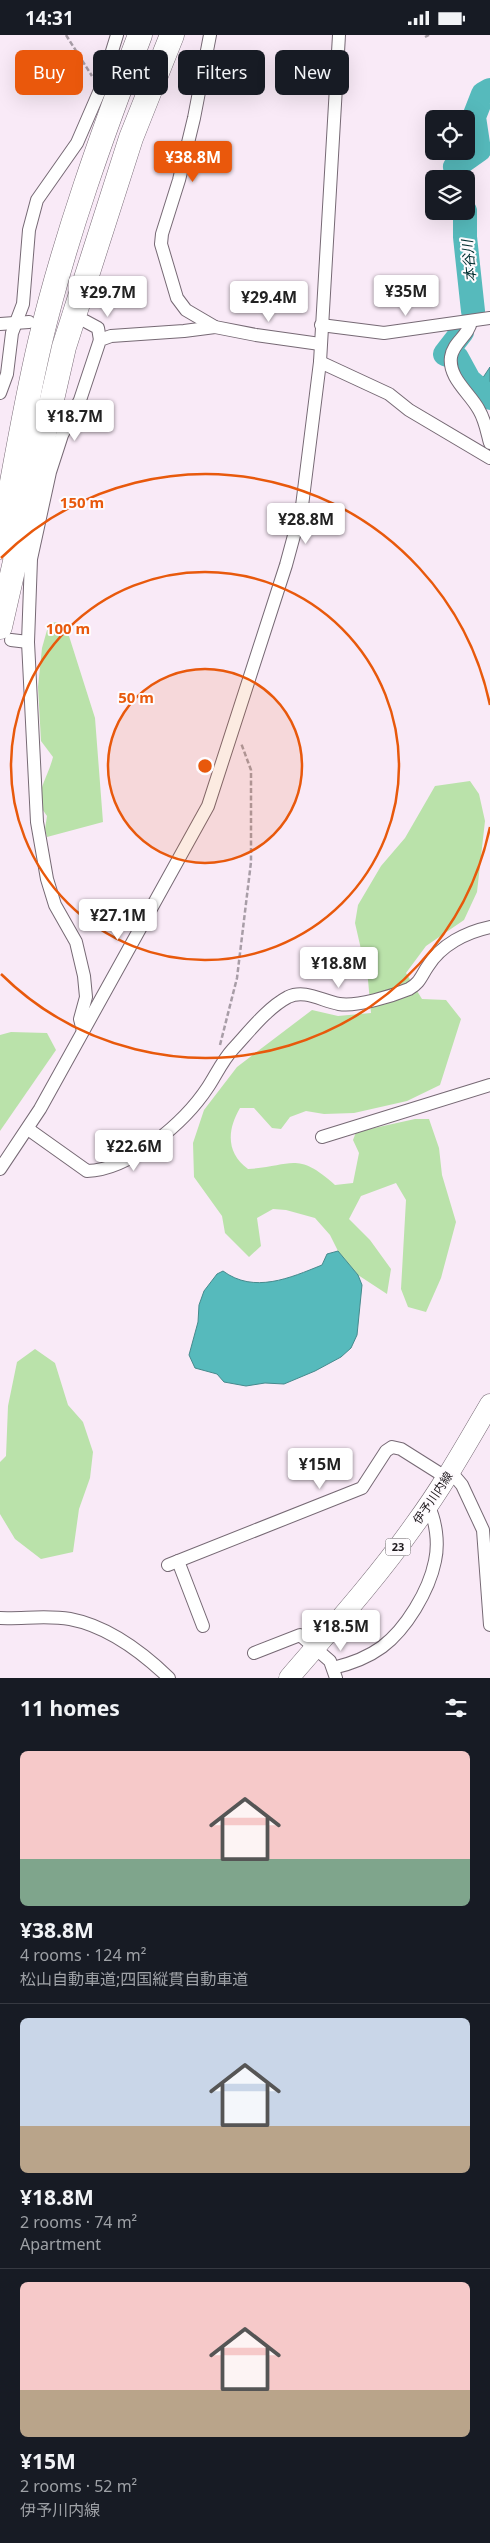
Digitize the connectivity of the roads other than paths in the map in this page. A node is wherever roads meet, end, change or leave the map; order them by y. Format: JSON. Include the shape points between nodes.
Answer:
{"nodes":[{"id":1,"x":117,"y":35,"type":"edge"},
{"id":2,"x":140,"y":35,"type":"edge"},
{"id":3,"x":172,"y":35,"type":"edge"},
{"id":4,"x":210,"y":35,"type":"edge"},
{"id":5,"x":339,"y":35,"type":"edge"},
{"id":6,"x":490,"y":318,"type":"edge"},
{"id":7,"x":85,"y":321,"type":"dead end"},
{"id":8,"x":471,"y":321,"type":"junction"},
{"id":9,"x":23,"y":323,"type":"junction"},
{"id":10,"x":0,"y":324,"type":"edge"},
{"id":11,"x":321,"y":325,"type":"junction"},
{"id":12,"x":215,"y":327,"type":"junction"},
{"id":13,"x":100,"y":340,"type":"junction"},
{"id":14,"x":320,"y":344,"type":"junction"},
{"id":15,"x":320,"y":362,"type":"junction"},
{"id":16,"x":0,"y":393,"type":"edge"},
{"id":17,"x":490,"y":443,"type":"edge"},
{"id":18,"x":490,"y":458,"type":"edge"},
{"id":19,"x":0,"y":547,"type":"edge"},
{"id":20,"x":6,"y":633,"type":"edge"},
{"id":21,"x":28,"y":642,"type":"junction"},
{"id":22,"x":490,"y":927,"type":"edge"},
{"id":23,"x":84,"y":1031,"type":"junction"},
{"id":24,"x":490,"y":1085,"type":"edge"},
{"id":25,"x":28,"y":1129,"type":"junction"},
{"id":26,"x":322,"y":1137,"type":"dead end"},
{"id":27,"x":0,"y":1169,"type":"edge"},
{"id":28,"x":490,"y":1404,"type":"edge"},
{"id":29,"x":449,"y":1475,"type":"junction"},
{"id":30,"x":428,"y":1505,"type":"junction"},
{"id":31,"x":487,"y":1529,"type":"edge"},
{"id":32,"x":0,"y":1617,"type":"edge"},
{"id":33,"x":490,"y":1625,"type":"edge"},
{"id":34,"x":203,"y":1627,"type":"dead end"},
{"id":35,"x":315,"y":1648,"type":"junction"},
{"id":36,"x":254,"y":1653,"type":"dead end"},
{"id":37,"x":334,"y":1673,"type":"edge"},
{"id":38,"x":169,"y":1678,"type":"edge"},
{"id":39,"x":289,"y":1678,"type":"edge"}],
"edges":[{"from":1,"to":9,"type":"street","via":[[100,90],[77,143],[37,200],[29,230]]},
{"from":2,"to":19,"type":"highway","via":[[102,137],[41,340]]},
{"from":3,"to":20,"type":"highway","via":[[131,138],[64,347]]},
{"from":4,"to":12,"type":"street","via":[[194,119],[161,244],[177,298],[186,310]]},
{"from":5,"to":11,"type":"street"},
{"from":6,"to":8,"type":"street"},
{"from":7,"to":13,"type":"street","via":[[98,328]]},
{"from":8,"to":11,"type":"street","via":[[384,333]]},
{"from":8,"to":17,"type":"street","via":[[470,329],[453,349],[450,358],[458,383],[479,409]]},
{"from":9,"to":10,"type":"street"},
{"from":9,"to":16,"type":"street","via":[[12,333],[8,374]]},
{"from":11,"to":14,"type":"street"},
{"from":12,"to":13,"type":"street","via":[[111,336]]},
{"from":12,"to":14,"type":"street"},
{"from":13,"to":21,"type":"street","via":[[80,400],[62,435],[50,472],[31,559]]},
{"from":14,"to":15,"type":"street"},
{"from":15,"to":18,"type":"street","via":[[389,394],[409,410]]},
{"from":15,"to":23,"type":"street","via":[[302,506],[208,807]]},
{"from":20,"to":21,"type":"street"},
{"from":21,"to":23,"type":"street","via":[[37,822],[55,905],[76,942],[84,976],[86,997],[80,1019]]},
{"from":22,"to":25,"type":"street","via":[[458,939],[439,952],[420,981],[409,989],[375,1000],[340,1004],[305,994],[288,997],[232,1051],[199,1098],[168,1131],[147,1149],[125,1161],[87,1171]]},
{"from":23,"to":25,"type":"street"},
{"from":24,"to":26,"type":"street"},
{"from":25,"to":27,"type":"street"},
{"from":28,"to":29,"type":"main road","name":"伊予川内線","number":"23"},
{"from":29,"to":30,"type":"main road","name":"伊予川内線","number":"23"},
{"from":29,"to":31,"type":"street","via":[[462,1485]]},
{"from":29,"to":34,"type":"street","via":[[392,1447],[362,1488],[173,1563]]},
{"from":30,"to":35,"type":"main road","name":"伊予川内線","number":"23"},
{"from":30,"to":37,"type":"street","via":[[435,1520],[436,1560],[420,1598],[398,1632],[382,1647]]},
{"from":31,"to":33,"type":"street"},
{"from":32,"to":38,"type":"street","via":[[52,1618],[88,1624],[128,1646]]},
{"from":35,"to":36,"type":"street","via":[[300,1635]]},
{"from":35,"to":37,"type":"street","via":[[325,1655]]},
{"from":35,"to":39,"type":"main road","name":"伊予川内線","number":"23"}]}
